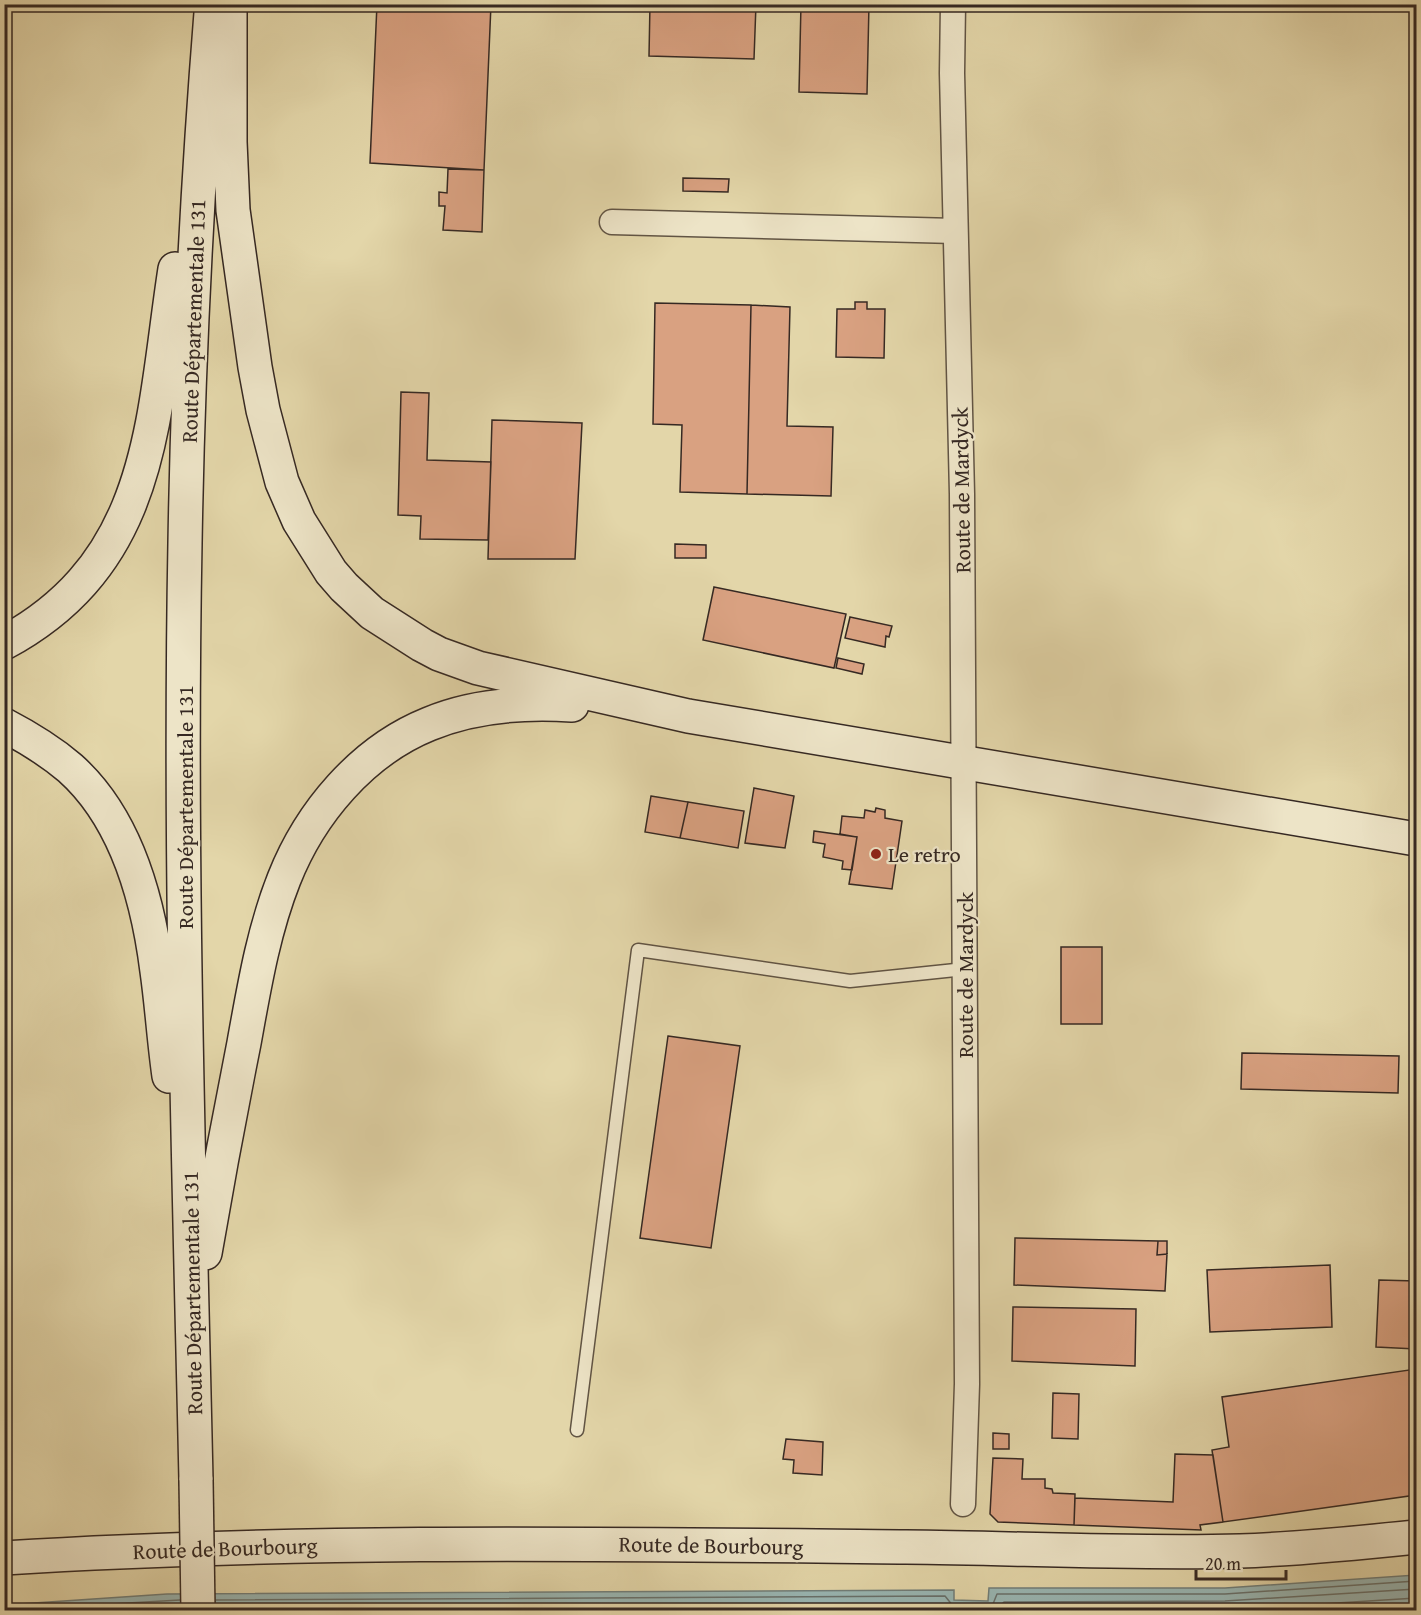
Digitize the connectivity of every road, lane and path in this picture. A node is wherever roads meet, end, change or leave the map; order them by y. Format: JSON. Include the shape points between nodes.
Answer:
{"nodes":[{"id":1,"x":212,"y":4,"type":"edge"},
{"id":2,"x":230,"y":4,"type":"edge"},
{"id":3,"x":953,"y":4,"type":"edge"},
{"id":4,"x":205,"y":90,"type":"junction"},
{"id":5,"x":612,"y":222,"type":"dead end"},
{"id":6,"x":955,"y":231,"type":"junction"},
{"id":7,"x":4,"y":643,"type":"edge"},
{"id":8,"x":688,"y":716,"type":"junction"},
{"id":9,"x":4,"y":725,"type":"edge"},
{"id":10,"x":964,"y":763,"type":"junction"},
{"id":11,"x":1416,"y":839,"type":"edge"},
{"id":12,"x":965,"y":969,"type":"junction"},
{"id":13,"x":189,"y":1200,"type":"junction"},
{"id":14,"x":193,"y":1359,"type":"junction"},
{"id":15,"x":577,"y":1430,"type":"dead end"},
{"id":16,"x":963,"y":1504,"type":"dead end"},
{"id":17,"x":1416,"y":1537,"type":"edge"},
{"id":18,"x":4,"y":1558,"type":"edge"},
{"id":19,"x":198,"y":1611,"type":"edge"}],
"edges":[{"from":1,"to":4,"type":"main road","name":"Route Départementale 131"},
{"from":2,"to":8,"type":"main road","via":[[232,198],[255,367],[282,482],[315,547],[344,587],[372,613],[439,654],[502,674]]},
{"from":3,"to":6,"type":"street","name":"Route de Mardyck"},
{"from":4,"to":7,"type":"main road","via":[[157,407],[134,493],[113,540],[86,580],[62,605]]},
{"from":4,"to":13,"type":"main road","name":"Route Départementale 131","via":[[191,328],[185,547],[183,744]]},
{"from":5,"to":6,"type":"street"},
{"from":6,"to":10,"type":"street","name":"Route de Mardyck"},
{"from":8,"to":10,"type":"main road"},
{"from":8,"to":14,"type":"main road","via":[[550,704],[465,713],[428,724],[393,743],[349,778],[324,807],[285,877],[261,953],[212,1217]]},
{"from":9,"to":13,"type":"main road","via":[[53,755],[83,781],[106,812],[126,850],[155,953]]},
{"from":10,"to":11,"type":"main road"},
{"from":10,"to":12,"type":"street","name":"Route de Mardyck"},
{"from":12,"to":15,"type":"lane","via":[[850,981],[638,950]]},
{"from":12,"to":16,"type":"street","name":"Route de Mardyck","via":[[967,1384]]},
{"from":13,"to":14,"type":"main road","name":"Route Départementale 131"},
{"from":14,"to":19,"type":"main road","name":"Route Départementale 131","bridge":true},
{"from":17,"to":18,"type":"main road","name":"Route de Bourbourg","via":[[1212,1551],[362,1544]]}]}
